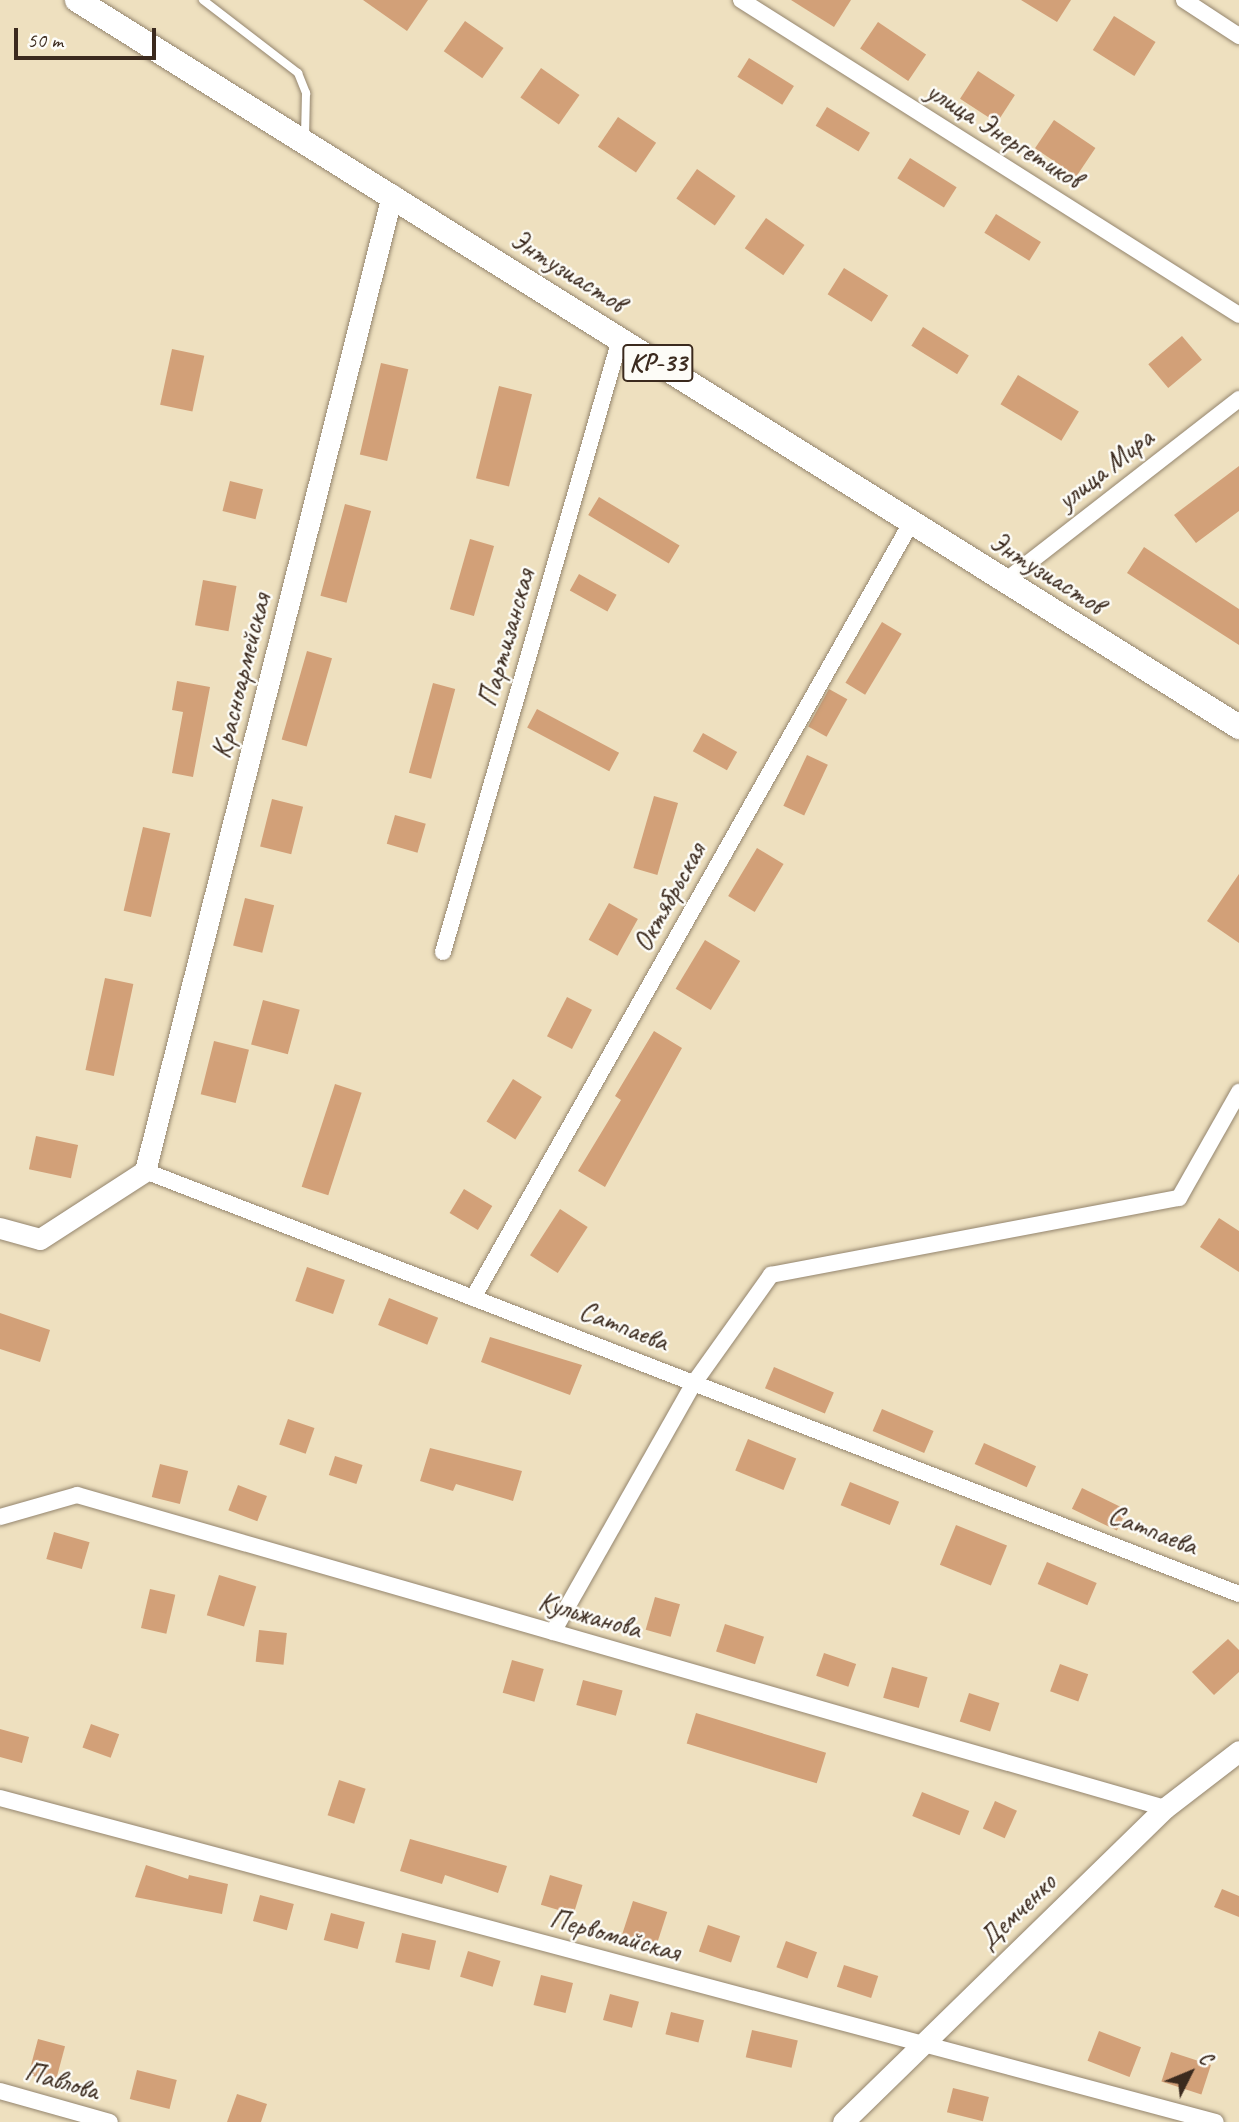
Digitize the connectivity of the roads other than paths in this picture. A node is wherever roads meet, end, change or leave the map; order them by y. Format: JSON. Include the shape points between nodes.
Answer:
{"nodes":[{"id":1,"x":77,"y":0,"type":"edge"},
{"id":2,"x":203,"y":0,"type":"edge"},
{"id":3,"x":741,"y":0,"type":"edge"},
{"id":4,"x":1184,"y":0,"type":"edge"},
{"id":5,"x":1239,"y":36,"type":"edge"},
{"id":6,"x":305,"y":141,"type":"junction"},
{"id":7,"x":392,"y":195,"type":"junction"},
{"id":8,"x":1239,"y":315,"type":"edge"},
{"id":9,"x":620,"y":339,"type":"junction"},
{"id":10,"x":1239,"y":399,"type":"edge"},
{"id":11,"x":911,"y":523,"type":"junction"},
{"id":12,"x":1004,"y":582,"type":"junction"},
{"id":13,"x":1239,"y":727,"type":"edge"},
{"id":14,"x":443,"y":952,"type":"dead end"},
{"id":15,"x":1239,"y":1092,"type":"edge"},
{"id":16,"x":145,"y":1171,"type":"junction"},
{"id":17,"x":0,"y":1228,"type":"edge"},
{"id":18,"x":473,"y":1298,"type":"junction"},
{"id":19,"x":694,"y":1383,"type":"junction"},
{"id":20,"x":0,"y":1517,"type":"edge"},
{"id":21,"x":1239,"y":1594,"type":"edge"},
{"id":22,"x":553,"y":1632,"type":"junction"},
{"id":23,"x":1239,"y":1751,"type":"edge"},
{"id":24,"x":0,"y":1798,"type":"edge"},
{"id":25,"x":1165,"y":1808,"type":"junction"},
{"id":26,"x":920,"y":2043,"type":"junction"},
{"id":27,"x":0,"y":2091,"type":"edge"},
{"id":28,"x":110,"y":2122,"type":"edge"},
{"id":29,"x":843,"y":2122,"type":"edge"},
{"id":30,"x":1216,"y":2122,"type":"edge"}],
"edges":[{"from":1,"to":6,"type":"main road","name":"Энтузиастов","number":"KP-33"},
{"from":2,"to":6,"type":"lane","via":[[298,73],[306,93]]},
{"from":3,"to":8,"type":"street","name":"улица Энергетиков"},
{"from":4,"to":5,"type":"street"},
{"from":6,"to":7,"type":"main road","name":"Энтузиастов","number":"KP-33"},
{"from":7,"to":9,"type":"main road","name":"Энтузиастов","number":"KP-33"},
{"from":7,"to":16,"type":"street","name":"Красноармейская"},
{"from":9,"to":11,"type":"main road","name":"Энтузиастов","number":"KP-33"},
{"from":9,"to":14,"type":"street","name":"Партизанская"},
{"from":10,"to":12,"type":"street","name":"улица Мира"},
{"from":11,"to":12,"type":"main road","name":"Энтузиастов","number":"KP-33"},
{"from":11,"to":18,"type":"street","name":"Октябрьская"},
{"from":12,"to":13,"type":"main road","name":"Энтузиастов","number":"KP-33"},
{"from":15,"to":19,"type":"street","via":[[1179,1198],[771,1275]]},
{"from":16,"to":17,"type":"street","via":[[40,1239]]},
{"from":16,"to":18,"type":"street","name":"Сатпаева"},
{"from":18,"to":19,"type":"street","name":"Сатпаева"},
{"from":19,"to":21,"type":"street","name":"Сатпаева"},
{"from":19,"to":22,"type":"street"},
{"from":20,"to":22,"type":"street","name":"Кульжанова","via":[[77,1495]]},
{"from":22,"to":25,"type":"street","name":"Кульжанова"},
{"from":23,"to":25,"type":"street","name":"Демченко"},
{"from":24,"to":26,"type":"street","name":"Первомайская"},
{"from":25,"to":26,"type":"street","name":"Демченко"},
{"from":26,"to":29,"type":"street","name":"Демченко"},
{"from":26,"to":30,"type":"street","name":"Первомайская"},
{"from":27,"to":28,"type":"street","name":"Павлова"}]}
